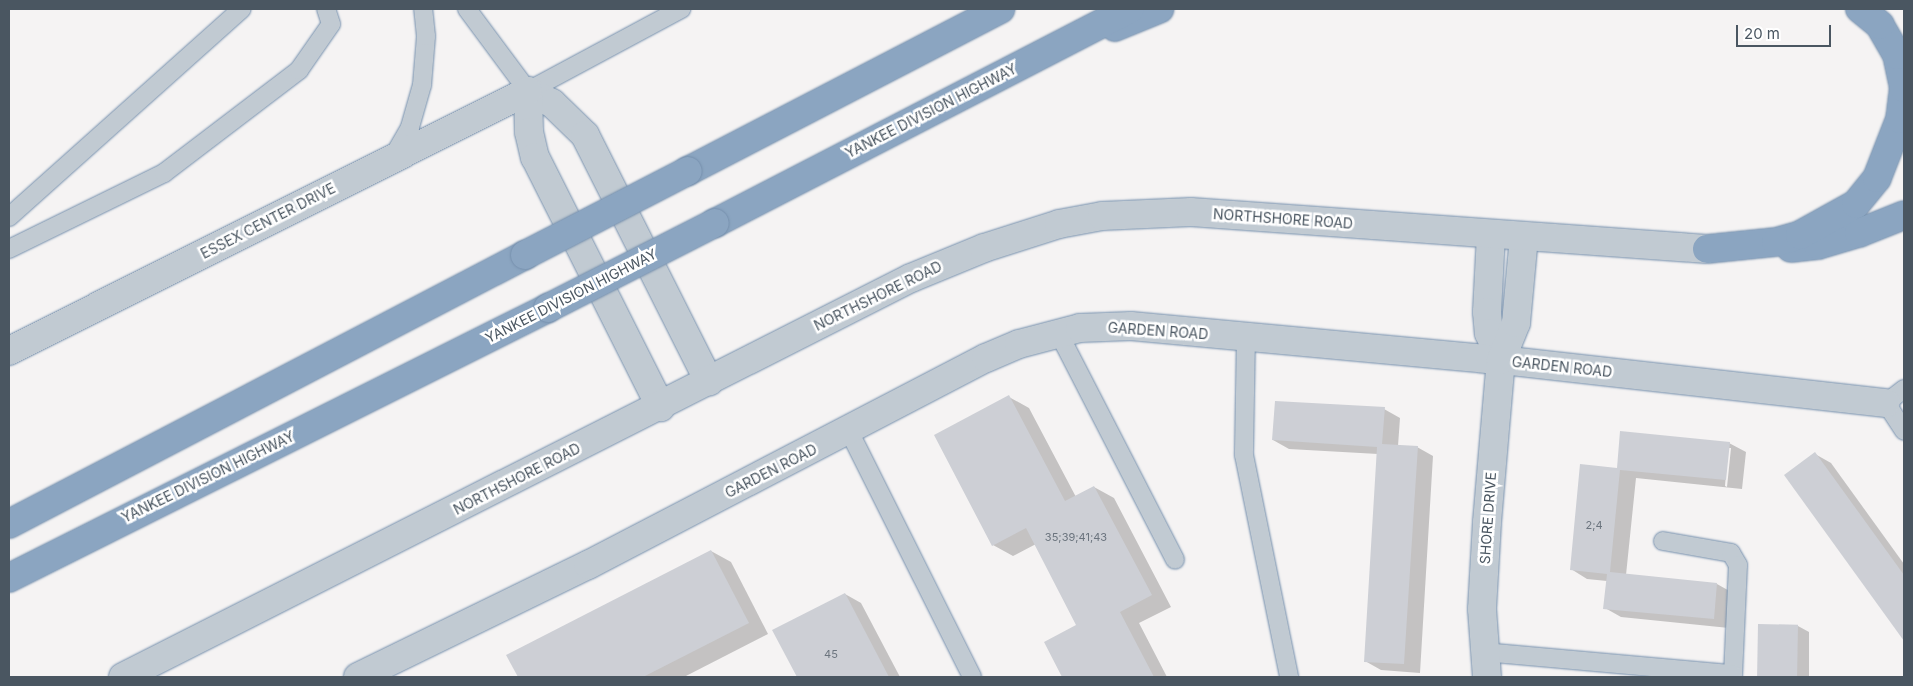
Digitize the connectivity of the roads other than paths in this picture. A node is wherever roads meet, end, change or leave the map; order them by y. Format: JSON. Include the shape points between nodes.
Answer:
{"nodes":[{"id":1,"x":242,"y":9,"type":"edge"},
{"id":2,"x":326,"y":9,"type":"edge"},
{"id":3,"x":423,"y":9,"type":"edge"},
{"id":4,"x":467,"y":9,"type":"edge"},
{"id":5,"x":681,"y":9,"type":"edge"},
{"id":6,"x":961,"y":9,"type":"edge"},
{"id":7,"x":1001,"y":9,"type":"edge"},
{"id":8,"x":1130,"y":9,"type":"edge"},
{"id":9,"x":1159,"y":9,"type":"edge"},
{"id":10,"x":1860,"y":9,"type":"edge"},
{"id":11,"x":980,"y":85,"type":"junction"},
{"id":12,"x":528,"y":91,"type":"junction"},
{"id":13,"x":800,"y":113,"type":"junction"},
{"id":14,"x":392,"y":159,"type":"junction"},
{"id":15,"x":1904,"y":216,"type":"edge"},
{"id":16,"x":9,"y":217,"type":"edge"},
{"id":17,"x":1491,"y":235,"type":"junction"},
{"id":18,"x":1524,"y":237,"type":"junction"},
{"id":19,"x":9,"y":249,"type":"edge"},
{"id":20,"x":1707,"y":249,"type":"junction"},
{"id":21,"x":1058,"y":332,"type":"junction"},
{"id":22,"x":1246,"y":336,"type":"junction"},
{"id":23,"x":9,"y":352,"type":"edge"},
{"id":24,"x":1500,"y":360,"type":"junction"},
{"id":25,"x":710,"y":382,"type":"junction"},
{"id":26,"x":1895,"y":396,"type":"edge"},
{"id":27,"x":661,"y":407,"type":"junction"},
{"id":28,"x":849,"y":431,"type":"junction"},
{"id":29,"x":1904,"y":431,"type":"edge"},
{"id":30,"x":9,"y":524,"type":"edge"},
{"id":31,"x":1663,"y":541,"type":"dead end"},
{"id":32,"x":1175,"y":560,"type":"dead end"},
{"id":33,"x":9,"y":578,"type":"edge"},
{"id":34,"x":1486,"y":665,"type":"edge"},
{"id":35,"x":1732,"y":676,"type":"edge"},
{"id":36,"x":124,"y":677,"type":"edge"},
{"id":37,"x":358,"y":677,"type":"edge"},
{"id":38,"x":972,"y":677,"type":"edge"},
{"id":39,"x":1288,"y":677,"type":"edge"}],
"edges":[{"from":1,"to":16,"type":"lane"},
{"from":2,"to":19,"type":"lane","via":[[331,24],[299,70],[164,173]]},
{"from":3,"to":14,"type":"lane","via":[[426,36],[422,85],[410,127]]},
{"from":4,"to":12,"type":"lane"},
{"from":5,"to":12,"type":"lane"},
{"from":6,"to":13,"type":"highway"},
{"from":7,"to":13,"type":"highway"},
{"from":8,"to":11,"type":"highway","name":"YANKEE DIVISION HIGHWAY"},
{"from":9,"to":11,"type":"highway"},
{"from":10,"to":20,"type":"highway","via":[[1884,32],[1897,55],[1904,88],[1900,119],[1876,178],[1856,204],[1800,235],[1776,242]]},
{"from":11,"to":33,"type":"highway","name":"YANKEE DIVISION HIGHWAY","bridge":true,"via":[[548,308]]},
{"from":12,"to":14,"type":"street","name":"ESSEX CENTER DRIVE"},
{"from":12,"to":25,"type":"street","via":[[552,103],[585,135]]},
{"from":12,"to":27,"type":"street","via":[[529,132],[535,157]]},
{"from":13,"to":30,"type":"highway","bridge":true},
{"from":14,"to":23,"type":"street","name":"ESSEX CENTER DRIVE"},
{"from":15,"to":20,"type":"highway","via":[[1818,245],[1768,250]]},
{"from":17,"to":18,"type":"street","name":"NORTHSHORE ROAD"},
{"from":17,"to":24,"type":"street","name":"SHORE DRIVE","via":[[1487,312],[1489,334]]},
{"from":17,"to":25,"type":"street","name":"NORTHSHORE ROAD","via":[[1191,212],[1076,221],[1020,235],[947,262]]},
{"from":18,"to":20,"type":"street","name":"NORTHSHORE ROAD"},
{"from":18,"to":24,"type":"street","name":"SHORE DRIVE","via":[[1516,323]]},
{"from":21,"to":22,"type":"street","name":"GARDEN ROAD","via":[[1131,326]]},
{"from":21,"to":28,"type":"street","name":"GARDEN ROAD","via":[[986,358]]},
{"from":21,"to":32,"type":"lane"},
{"from":22,"to":24,"type":"street","name":"GARDEN ROAD"},
{"from":22,"to":39,"type":"lane","via":[[1244,455]]},
{"from":24,"to":26,"type":"street","name":"GARDEN ROAD"},
{"from":24,"to":34,"type":"street","name":"SHORE DRIVE","via":[[1482,609]]},
{"from":25,"to":27,"type":"street","name":"NORTHSHORE ROAD"},
{"from":26,"to":29,"type":"lane"},
{"from":27,"to":36,"type":"street","name":"NORTHSHORE ROAD"},
{"from":28,"to":37,"type":"street","name":"GARDEN ROAD"},
{"from":28,"to":38,"type":"lane"},
{"from":31,"to":35,"type":"lane","via":[[1731,553],[1738,565]]},
{"from":34,"to":35,"type":"lane"}]}
